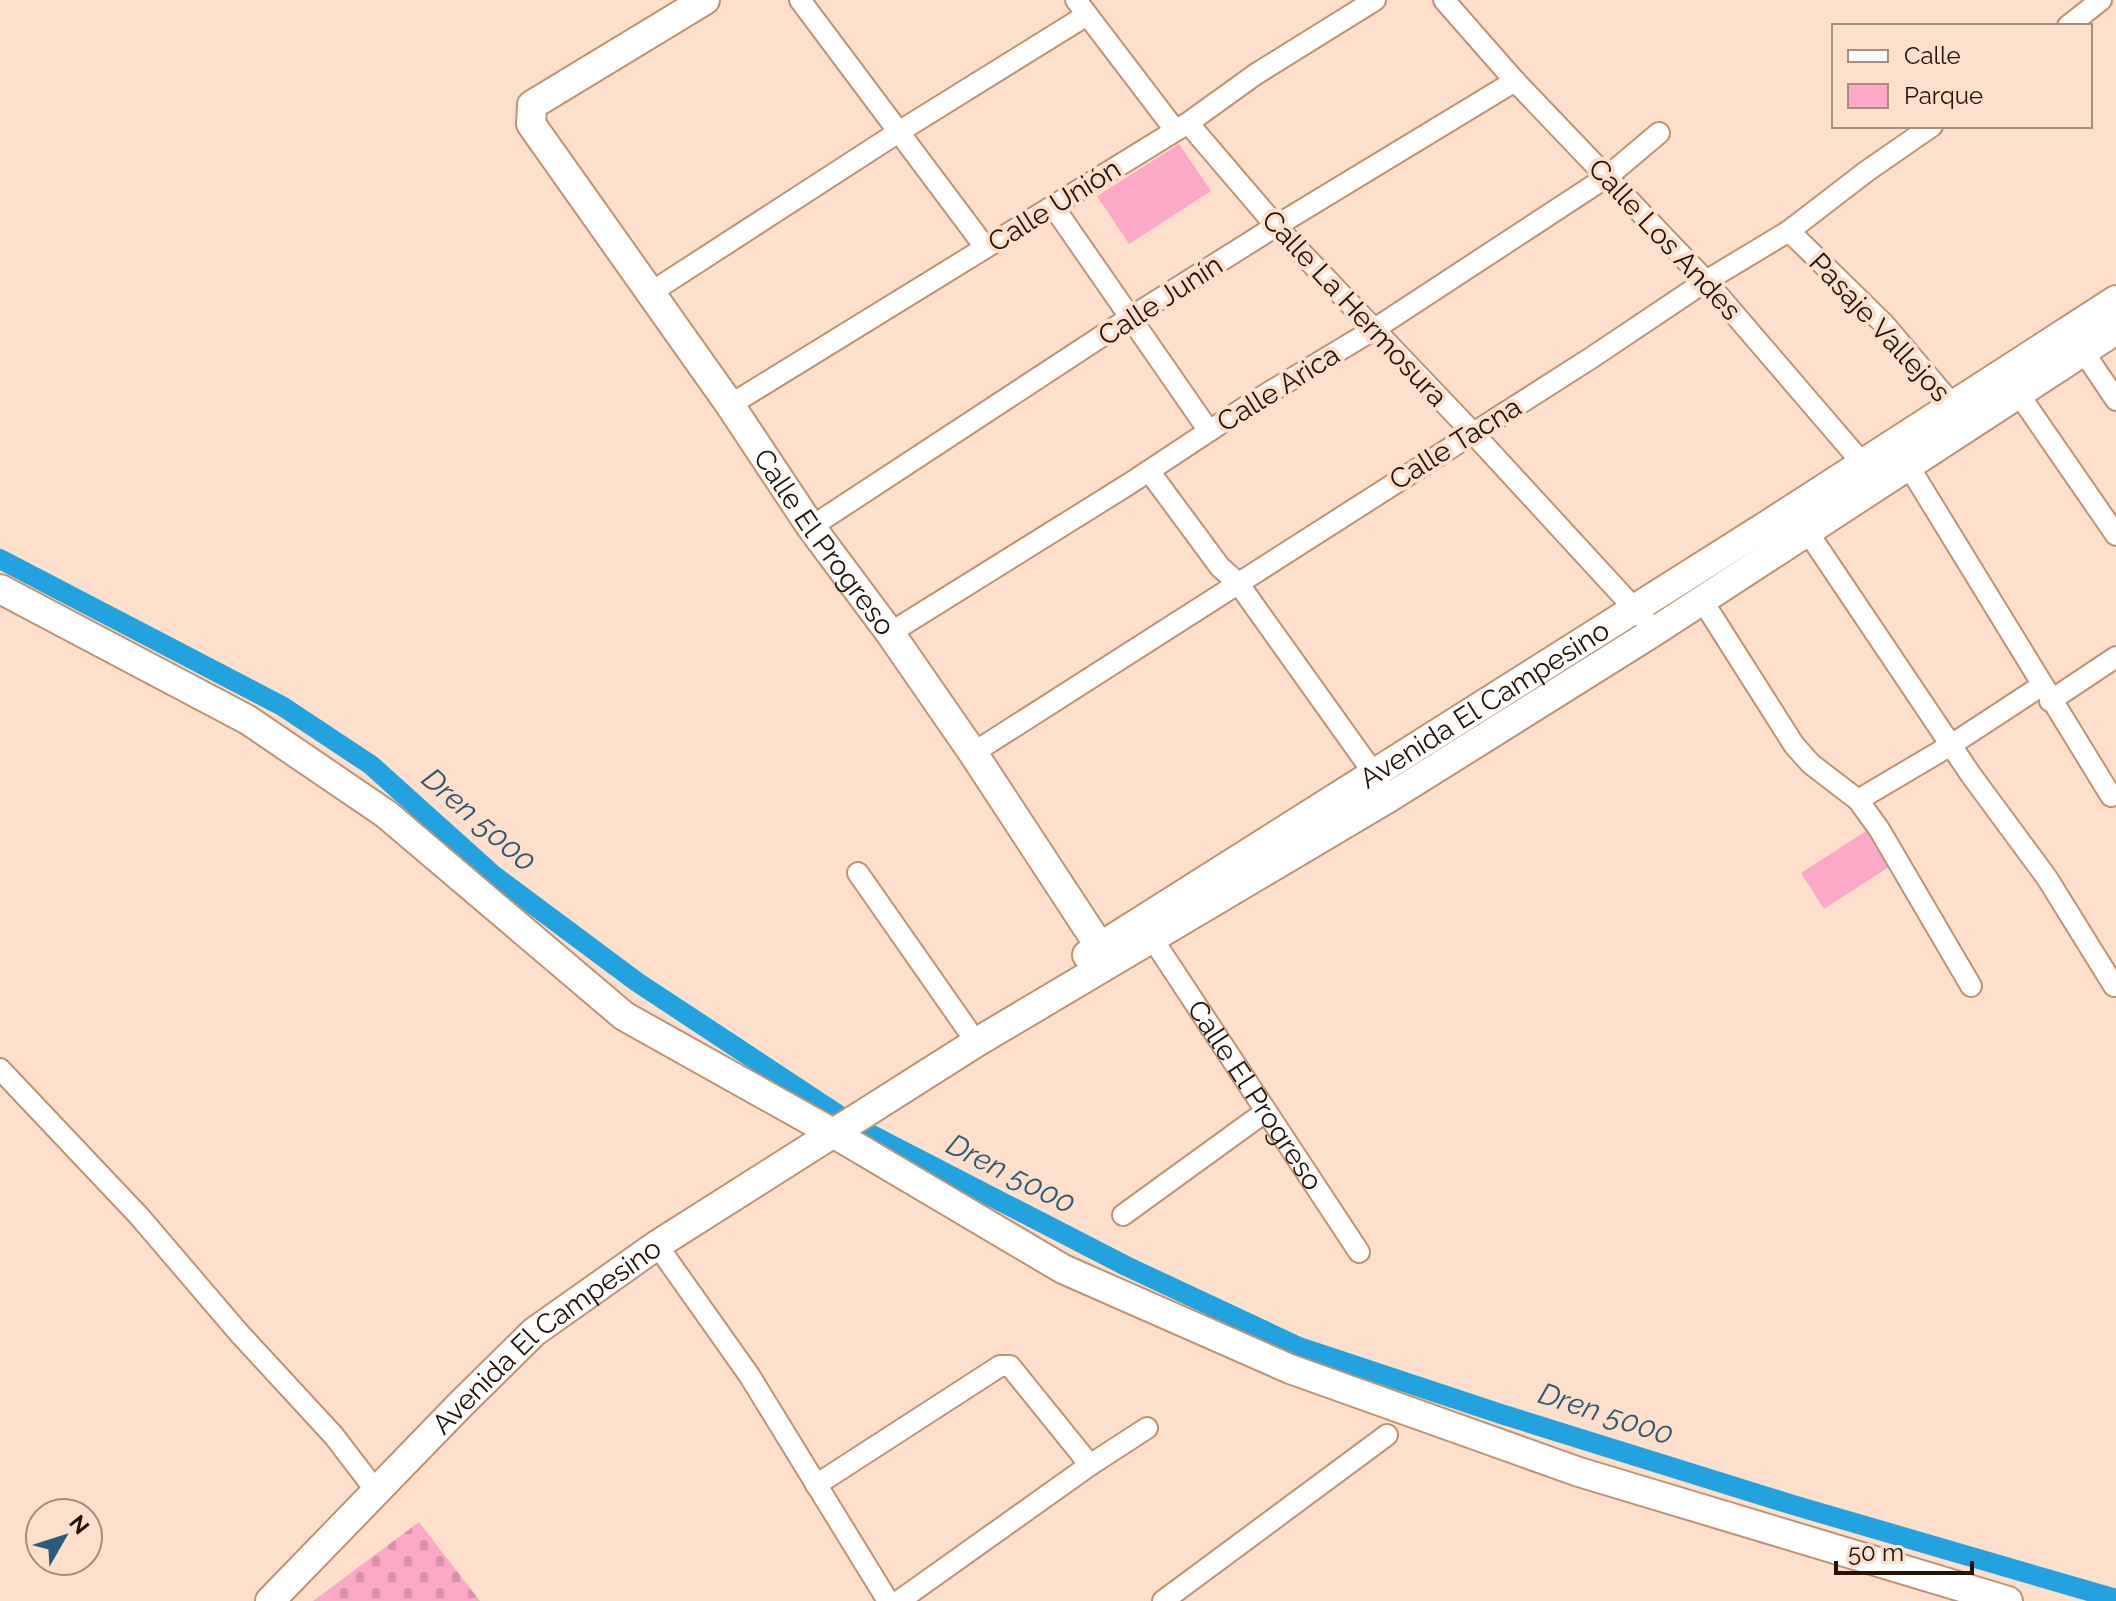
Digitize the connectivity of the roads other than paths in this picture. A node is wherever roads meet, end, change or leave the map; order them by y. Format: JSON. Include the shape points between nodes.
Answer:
{"nodes":[{"id":1,"x":705,"y":0,"type":"edge"},
{"id":2,"x":800,"y":0,"type":"edge"},
{"id":3,"x":1375,"y":0,"type":"edge"},
{"id":4,"x":1444,"y":0,"type":"edge"},
{"id":5,"x":2101,"y":0,"type":"edge"},
{"id":6,"x":1082,"y":8,"type":"edge"},
{"id":7,"x":2071,"y":24,"type":"edge"},
{"id":8,"x":1515,"y":81,"type":"junction"},
{"id":9,"x":1182,"y":126,"type":"junction"},
{"id":10,"x":1929,"y":128,"type":"edge"},
{"id":11,"x":897,"y":133,"type":"junction"},
{"id":12,"x":1659,"y":133,"type":"dead end"},
{"id":13,"x":1608,"y":176,"type":"junction"},
{"id":14,"x":1053,"y":206,"type":"junction"},
{"id":15,"x":1276,"y":226,"type":"junction"},
{"id":16,"x":1789,"y":231,"type":"junction"},
{"id":17,"x":985,"y":247,"type":"junction"},
{"id":18,"x":1706,"y":281,"type":"junction"},
{"id":19,"x":650,"y":293,"type":"junction"},
{"id":20,"x":2116,"y":300,"type":"edge"},
{"id":21,"x":1131,"y":317,"type":"junction"},
{"id":22,"x":1373,"y":330,"type":"junction"},
{"id":23,"x":2116,"y":330,"type":"edge"},
{"id":24,"x":2083,"y":351,"type":"junction"},
{"id":25,"x":2018,"y":393,"type":"junction"},
{"id":26,"x":2116,"y":400,"type":"edge"},
{"id":27,"x":730,"y":405,"type":"junction"},
{"id":28,"x":1961,"y":415,"type":"junction"},
{"id":29,"x":1209,"y":431,"type":"junction"},
{"id":30,"x":1472,"y":432,"type":"junction"},
{"id":31,"x":1908,"y":465,"type":"junction"},
{"id":32,"x":1149,"y":471,"type":"junction"},
{"id":33,"x":1872,"y":473,"type":"junction"},
{"id":34,"x":811,"y":527,"type":"junction"},
{"id":35,"x":1807,"y":531,"type":"junction"},
{"id":36,"x":2116,"y":535,"type":"edge"},
{"id":37,"x":1238,"y":583,"type":"junction"},
{"id":38,"x":4,"y":595,"type":"edge"},
{"id":39,"x":1702,"y":600,"type":"junction"},
{"id":40,"x":1634,"y":609,"type":"junction"},
{"id":41,"x":1655,"y":631,"type":"junction"},
{"id":42,"x":890,"y":633,"type":"junction"},
{"id":43,"x":2116,"y":657,"type":"edge"},
{"id":44,"x":2046,"y":694,"type":"junction"},
{"id":45,"x":1951,"y":745,"type":"junction"},
{"id":46,"x":973,"y":753,"type":"junction"},
{"id":47,"x":1373,"y":774,"type":"junction"},
{"id":48,"x":2111,"y":796,"type":"dead end"},
{"id":49,"x":1390,"y":797,"type":"junction"},
{"id":50,"x":1858,"y":800,"type":"junction"},
{"id":51,"x":858,"y":873,"type":"dead end"},
{"id":52,"x":1152,"y":938,"type":"junction"},
{"id":53,"x":1105,"y":954,"type":"junction"},
{"id":54,"x":1971,"y":986,"type":"dead end"},
{"id":55,"x":2114,"y":986,"type":"edge"},
{"id":56,"x":967,"y":1029,"type":"junction"},
{"id":57,"x":0,"y":1069,"type":"edge"},
{"id":58,"x":1265,"y":1112,"type":"junction"},
{"id":59,"x":861,"y":1115,"type":"junction"},
{"id":60,"x":834,"y":1132,"type":"junction"},
{"id":61,"x":1123,"y":1215,"type":"dead end"},
{"id":62,"x":657,"y":1245,"type":"junction"},
{"id":63,"x":1359,"y":1252,"type":"dead end"},
{"id":64,"x":1147,"y":1428,"type":"dead end"},
{"id":65,"x":1387,"y":1435,"type":"dead end"},
{"id":66,"x":1090,"y":1465,"type":"junction"},
{"id":67,"x":816,"y":1485,"type":"junction"},
{"id":68,"x":376,"y":1491,"type":"junction"},
{"id":69,"x":270,"y":1601,"type":"edge"},
{"id":70,"x":888,"y":1601,"type":"edge"},
{"id":71,"x":899,"y":1601,"type":"edge"},
{"id":72,"x":1163,"y":1601,"type":"edge"},
{"id":73,"x":2008,"y":1601,"type":"edge"}],
"edges":[{"from":1,"to":19,"type":"street","name":"Calle El Progreso","via":[[532,105],[531,124]]},
{"from":2,"to":11,"type":"street"},
{"from":3,"to":9,"type":"street","name":"Calle Unión"},
{"from":4,"to":8,"type":"street","name":"Calle Los Andes"},
{"from":5,"to":7,"type":"street"},
{"from":6,"to":9,"type":"street","name":"Calle La Hermosura"},
{"from":6,"to":11,"type":"street"},
{"from":8,"to":13,"type":"street","name":"Calle Los Andes"},
{"from":8,"to":15,"type":"street","name":"Calle Junín"},
{"from":9,"to":14,"type":"street","name":"Calle Unión"},
{"from":9,"to":15,"type":"street","name":"Calle La Hermosura"},
{"from":10,"to":16,"type":"street","name":"Calle Tacna"},
{"from":11,"to":17,"type":"street"},
{"from":11,"to":19,"type":"street"},
{"from":12,"to":13,"type":"street","name":"Calle Arica"},
{"from":13,"to":18,"type":"street","name":"Calle Los Andes"},
{"from":13,"to":22,"type":"street","name":"Calle Arica"},
{"from":14,"to":17,"type":"street","name":"Calle Unión"},
{"from":14,"to":21,"type":"street"},
{"from":15,"to":21,"type":"street","name":"Calle Junín"},
{"from":15,"to":22,"type":"street","name":"Calle La Hermosura"},
{"from":16,"to":18,"type":"street","name":"Calle Tacna"},
{"from":16,"to":28,"type":"street","name":"Pasaje Vallejos","via":[[1884,324]]},
{"from":17,"to":27,"type":"street","name":"Calle Unión"},
{"from":18,"to":30,"type":"street","name":"Calle Tacna"},
{"from":18,"to":33,"type":"street","name":"Calle Los Andes"},
{"from":19,"to":27,"type":"street","name":"Calle El Progreso"},
{"from":20,"to":28,"type":"street","name":"Avenida El Campesino"},
{"from":21,"to":29,"type":"street"},
{"from":21,"to":34,"type":"street","name":"Calle Junín"},
{"from":22,"to":29,"type":"street","name":"Calle Arica"},
{"from":22,"to":30,"type":"street","name":"Calle La Hermosura"},
{"from":23,"to":24,"type":"street","name":"Avenida El Campesino"},
{"from":24,"to":25,"type":"street","name":"Avenida El Campesino"},
{"from":24,"to":26,"type":"street"},
{"from":25,"to":28,"type":"street","name":"Avenida El Campesino"},
{"from":25,"to":36,"type":"street"},
{"from":27,"to":34,"type":"street","name":"Calle El Progreso"},
{"from":28,"to":31,"type":"street","name":"Avenida El Campesino"},
{"from":28,"to":33,"type":"street","name":"Avenida El Campesino"},
{"from":29,"to":32,"type":"street","name":"Calle Arica"},
{"from":30,"to":37,"type":"street","name":"Calle Tacna"},
{"from":30,"to":40,"type":"street","name":"Calle La Hermosura"},
{"from":31,"to":33,"type":"street","name":"Avenida El Campesino"},
{"from":31,"to":44,"type":"street"},
{"from":32,"to":37,"type":"street","via":[[1220,567]]},
{"from":32,"to":42,"type":"street","name":"Calle Arica"},
{"from":33,"to":35,"type":"street","name":"Avenida El Campesino"},
{"from":33,"to":40,"type":"street","name":"Avenida El Campesino"},
{"from":34,"to":42,"type":"street","name":"Calle El Progreso"},
{"from":35,"to":39,"type":"street","name":"Avenida El Campesino"},
{"from":35,"to":45,"type":"street"},
{"from":37,"to":46,"type":"street","name":"Calle Tacna"},
{"from":37,"to":47,"type":"street"},
{"from":38,"to":60,"type":"street","via":[[248,720],[386,814],[624,1016]]},
{"from":39,"to":41,"type":"street","name":"Avenida El Campesino"},
{"from":39,"to":50,"type":"street","via":[[1794,745]]},
{"from":40,"to":41,"type":"street","name":"Calle La Hermosura"},
{"from":40,"to":47,"type":"street","name":"Avenida El Campesino"},
{"from":41,"to":49,"type":"street","name":"Avenida El Campesino"},
{"from":42,"to":46,"type":"street","name":"Calle El Progreso"},
{"from":43,"to":44,"type":"street"},
{"from":44,"to":45,"type":"street"},
{"from":44,"to":48,"type":"street"},
{"from":45,"to":50,"type":"street"},
{"from":45,"to":55,"type":"street","via":[[2047,878]]},
{"from":46,"to":53,"type":"street","name":"Calle El Progreso"},
{"from":47,"to":49,"type":"street"},
{"from":47,"to":53,"type":"street","name":"Avenida El Campesino"},
{"from":49,"to":52,"type":"street","name":"Avenida El Campesino"},
{"from":50,"to":54,"type":"street"},
{"from":51,"to":56,"type":"street"},
{"from":52,"to":53,"type":"street","name":"Avenida El Campesino"},
{"from":52,"to":58,"type":"street","name":"Calle El Progreso"},
{"from":53,"to":56,"type":"street","name":"Avenida El Campesino"},
{"from":53,"to":59,"type":"street","name":"Avenida El Campesino"},
{"from":56,"to":59,"type":"street","name":"Avenida El Campesino","via":[[879,1083]]},
{"from":57,"to":68,"type":"street","via":[[139,1216],[334,1436]]},
{"from":58,"to":61,"type":"street"},
{"from":58,"to":63,"type":"street","name":"Calle El Progreso"},
{"from":59,"to":60,"type":"street","name":"Avenida El Campesino"},
{"from":60,"to":62,"type":"street","name":"Avenida El Campesino"},
{"from":60,"to":73,"type":"street","via":[[1063,1269],[1290,1369],[1579,1472]]},
{"from":62,"to":67,"type":"street","via":[[749,1375]]},
{"from":62,"to":68,"type":"street","name":"Avenida El Campesino","via":[[534,1332]]},
{"from":64,"to":66,"type":"street"},
{"from":65,"to":72,"type":"street"},
{"from":66,"to":67,"type":"street","via":[[1010,1366],[1000,1366]]},
{"from":66,"to":71,"type":"street"},
{"from":67,"to":70,"type":"street"},
{"from":68,"to":69,"type":"street","name":"Avenida El Campesino"}]}
